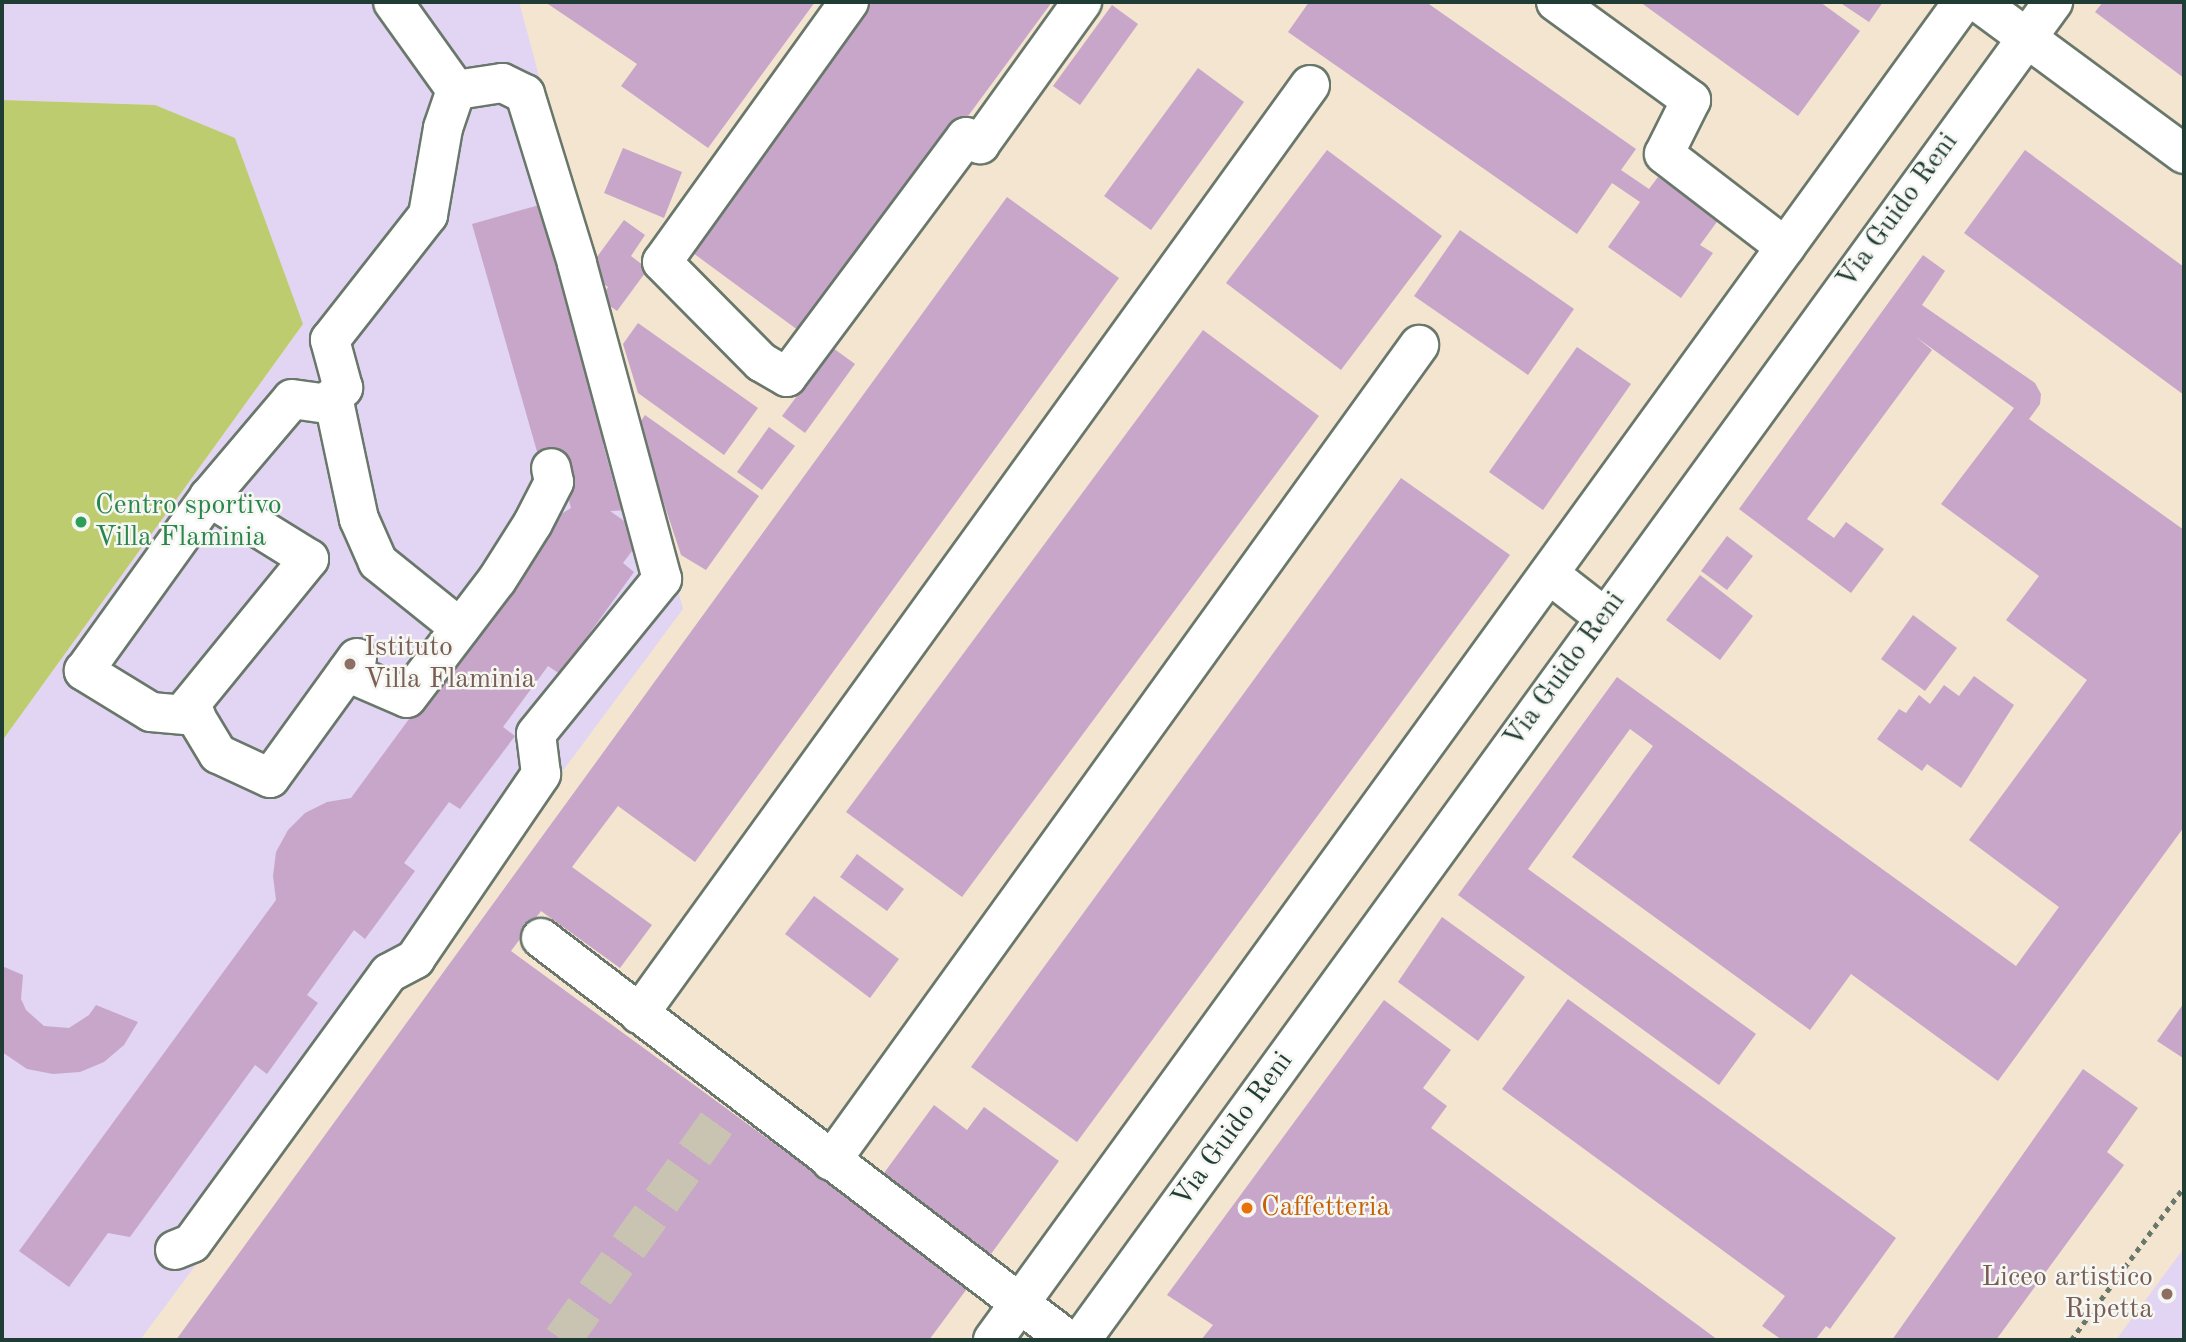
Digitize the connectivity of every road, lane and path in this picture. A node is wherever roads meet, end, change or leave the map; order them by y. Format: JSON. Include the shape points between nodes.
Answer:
{"nodes":[{"id":1,"x":393,"y":2,"type":"edge"},
{"id":2,"x":849,"y":2,"type":"edge"},
{"id":3,"x":1082,"y":2,"type":"edge"},
{"id":4,"x":1556,"y":2,"type":"edge"},
{"id":5,"x":1963,"y":2,"type":"edge"},
{"id":6,"x":1978,"y":2,"type":"edge"},
{"id":7,"x":2053,"y":2,"type":"edge"},
{"id":8,"x":2025,"y":37,"type":"junction"},
{"id":9,"x":1310,"y":85,"type":"dead end"},
{"id":10,"x":456,"y":90,"type":"junction"},
{"id":11,"x":2184,"y":154,"type":"edge"},
{"id":12,"x":1785,"y":247,"type":"junction"},
{"id":13,"x":1419,"y":345,"type":"dead end"},
{"id":14,"x":333,"y":397,"type":"junction"},
{"id":15,"x":551,"y":468,"type":"dead end"},
{"id":16,"x":209,"y":497,"type":"junction"},
{"id":17,"x":1549,"y":574,"type":"junction"},
{"id":18,"x":1603,"y":616,"type":"junction"},
{"id":19,"x":460,"y":628,"type":"junction"},
{"id":20,"x":195,"y":716,"type":"junction"},
{"id":21,"x":541,"y":938,"type":"dead end"},
{"id":22,"x":639,"y":1014,"type":"junction"},
{"id":23,"x":831,"y":1161,"type":"junction"},
{"id":24,"x":2184,"y":1187,"type":"edge"},
{"id":25,"x":175,"y":1250,"type":"dead end"},
{"id":26,"x":1019,"y":1305,"type":"junction"},
{"id":27,"x":993,"y":1340,"type":"edge"},
{"id":28,"x":1069,"y":1340,"type":"edge"},
{"id":29,"x":1081,"y":1340,"type":"edge"},
{"id":30,"x":2071,"y":1340,"type":"edge"}],
"edges":[{"from":1,"to":10,"type":"street"},
{"from":2,"to":3,"type":"street","via":[[662,262],[761,362],[787,377],[966,136],[980,144]]},
{"from":4,"to":12,"type":"street","via":[[1691,100],[1664,153]]},
{"from":5,"to":12,"type":"street"},
{"from":6,"to":8,"type":"street"},
{"from":7,"to":8,"type":"street","name":"Via Guido Reni"},
{"from":8,"to":11,"type":"street"},
{"from":8,"to":18,"type":"street","name":"Via Guido Reni"},
{"from":9,"to":22,"type":"street"},
{"from":10,"to":14,"type":"street","via":[[443,128],[428,215],[330,340],[344,388]]},
{"from":10,"to":25,"type":"street","via":[[502,83],[525,94],[577,263],[662,579],[536,734],[541,774],[415,959],[389,973],[192,1243]]},
{"from":12,"to":17,"type":"street"},
{"from":13,"to":23,"type":"street"},
{"from":14,"to":16,"type":"street","via":[[327,404],[292,399]]},
{"from":14,"to":19,"type":"street","via":[[359,519],[378,562]]},
{"from":15,"to":19,"type":"street","via":[[554,482],[533,523]]},
{"from":16,"to":20,"type":"street","via":[[309,559],[190,706]]},
{"from":16,"to":20,"type":"street","via":[[84,671],[151,712]]},
{"from":17,"to":18,"type":"street"},
{"from":17,"to":26,"type":"street"},
{"from":18,"to":29,"type":"street","name":"Via Guido Reni"},
{"from":19,"to":20,"type":"street","via":[[407,698],[352,665],[270,778],[218,754]]},
{"from":21,"to":22,"type":"street"},
{"from":22,"to":23,"type":"street","via":[[733,1100]]},
{"from":23,"to":26,"type":"street"},
{"from":24,"to":30,"type":"path"},
{"from":26,"to":27,"type":"street"},
{"from":26,"to":28,"type":"street"}]}
